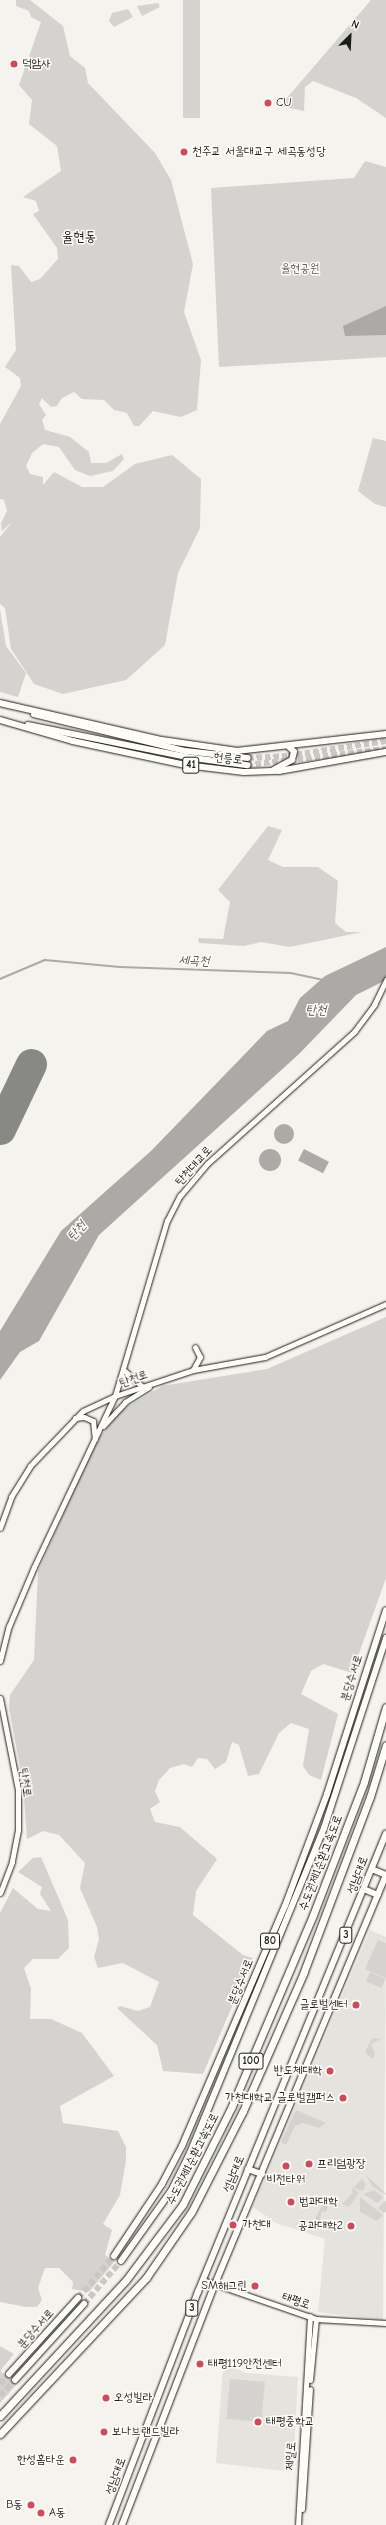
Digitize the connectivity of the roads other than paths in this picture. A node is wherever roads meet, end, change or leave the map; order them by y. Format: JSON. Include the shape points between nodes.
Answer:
{"nodes":[{"id":1,"x":0,"y":704,"type":"edge"},
{"id":2,"x":0,"y":720,"type":"edge"},
{"id":3,"x":386,"y":734,"type":"edge"},
{"id":4,"x":289,"y":747,"type":"junction"},
{"id":5,"x":386,"y":752,"type":"edge"},
{"id":6,"x":248,"y":758,"type":"tunnel mouth"},
{"id":7,"x":247,"y":765,"type":"tunnel mouth"},
{"id":8,"x":272,"y":771,"type":"junction"},
{"id":9,"x":386,"y":980,"type":"edge"},
{"id":10,"x":386,"y":1304,"type":"edge"},
{"id":11,"x":195,"y":1347,"type":"dead end"},
{"id":12,"x":193,"y":1370,"type":"junction"},
{"id":13,"x":125,"y":1371,"type":"junction"},
{"id":14,"x":159,"y":1381,"type":"junction"},
{"id":15,"x":143,"y":1386,"type":"junction"},
{"id":16,"x":116,"y":1396,"type":"junction"},
{"id":17,"x":76,"y":1418,"type":"junction"},
{"id":18,"x":101,"y":1428,"type":"junction"},
{"id":19,"x":95,"y":1439,"type":"junction"},
{"id":20,"x":0,"y":1528,"type":"edge"},
{"id":21,"x":386,"y":1610,"type":"edge"},
{"id":22,"x":386,"y":1638,"type":"edge"},
{"id":23,"x":0,"y":1661,"type":"edge"},
{"id":24,"x":0,"y":1698,"type":"edge"},
{"id":25,"x":386,"y":1707,"type":"edge"},
{"id":26,"x":386,"y":1745,"type":"edge"},
{"id":27,"x":386,"y":1834,"type":"edge"},
{"id":28,"x":372,"y":1869,"type":"junction"},
{"id":29,"x":386,"y":1875,"type":"edge"},
{"id":30,"x":364,"y":1889,"type":"junction"},
{"id":31,"x":0,"y":1893,"type":"edge"},
{"id":32,"x":378,"y":1895,"type":"junction"},
{"id":33,"x":248,"y":2169,"type":"junction"},
{"id":34,"x":262,"y":2174,"type":"junction"},
{"id":35,"x":114,"y":2256,"type":"tunnel mouth"},
{"id":36,"x":121,"y":2261,"type":"tunnel mouth"},
{"id":37,"x":203,"y":2280,"type":"junction"},
{"id":38,"x":216,"y":2284,"type":"junction"},
{"id":39,"x":78,"y":2298,"type":"tunnel mouth"},
{"id":40,"x":84,"y":2304,"type":"tunnel mouth"},
{"id":41,"x":310,"y":2316,"type":"junction"},
{"id":42,"x":316,"y":2319,"type":"junction"},
{"id":43,"x":386,"y":2323,"type":"edge"},
{"id":44,"x":9,"y":2374,"type":"tunnel mouth"},
{"id":45,"x":15,"y":2380,"type":"tunnel mouth"},
{"id":46,"x":0,"y":2416,"type":"edge"},
{"id":47,"x":0,"y":2434,"type":"edge"},
{"id":48,"x":109,"y":2525,"type":"edge"},
{"id":49,"x":122,"y":2525,"type":"edge"},
{"id":50,"x":300,"y":2525,"type":"edge"}],
"edges":[{"from":1,"to":4,"type":"main road","name":"헌릉로","number":"41","via":[[201,747],[237,751]]},
{"from":1,"to":6,"type":"main road","via":[[91,731],[186,751]]},
{"from":2,"to":7,"type":"main road","via":[[186,757]]},
{"from":2,"to":8,"type":"main road","name":"헌릉로","number":"41","via":[[73,741],[186,765],[244,772]]},
{"from":3,"to":4,"type":"main road","name":"헌릉로","number":"41"},
{"from":4,"to":8,"type":"main road","via":[[294,752],[292,760]]},
{"from":5,"to":8,"type":"main road","name":"헌릉로","number":"41"},
{"from":9,"to":13,"type":"street","name":"탄천대교로","via":[[374,1005],[336,1050],[207,1164],[180,1196],[167,1221]]},
{"from":10,"to":12,"type":"main road","name":"탄천로","via":[[286,1350]]},
{"from":11,"to":12,"type":"main road","via":[[200,1357]]},
{"from":12,"to":14,"type":"main road","name":"탄천로"},
{"from":13,"to":15,"type":"main road"},
{"from":13,"to":16,"type":"street","name":"탄천대교로"},
{"from":14,"to":15,"type":"main road","name":"탄천로"},
{"from":14,"to":18,"type":"main road","via":[[125,1402]]},
{"from":15,"to":16,"type":"main road","name":"탄천로"},
{"from":16,"to":17,"type":"street"},
{"from":16,"to":18,"type":"main road","name":"탄천로"},
{"from":17,"to":19,"type":"main road","via":[[84,1416],[93,1421]]},
{"from":17,"to":20,"type":"street","via":[[23,1475]]},
{"from":18,"to":19,"type":"main road","name":"탄천로"},
{"from":19,"to":23,"type":"main road","name":"탄천로","via":[[34,1567],[9,1626]]},
{"from":21,"to":35,"type":"highway","name":"분당수서로","number":"80","via":[[326,1794],[285,1906],[182,2146],[162,2184]]},
{"from":22,"to":36,"type":"highway","name":"분당수서로","number":"80","via":[[313,1856],[190,2153],[170,2190]]},
{"from":24,"to":31,"type":"main road","name":"탄천로","via":[[18,1790],[18,1830],[12,1862]]},
{"from":25,"to":46,"type":"highway","name":"수도권제1순환고속도로","number":"100","via":[[364,1782],[313,1915],[232,2106],[183,2204],[126,2280]]},
{"from":26,"to":47,"type":"highway","name":"수도권제1순환고속도로","number":"100","via":[[370,1797],[303,1974],[243,2111],[192,2211],[146,2278]]},
{"from":27,"to":28,"type":"main road","name":"성남대로","number":"3"},
{"from":28,"to":29,"type":"main road"},
{"from":28,"to":30,"type":"main road","name":"성남대로","number":"3"},
{"from":29,"to":32,"type":"main road","name":"성남대로","number":"3"},
{"from":30,"to":32,"type":"main road"},
{"from":30,"to":33,"type":"main road","name":"성남대로","number":"3"},
{"from":32,"to":34,"type":"main road","name":"성남대로","number":"3"},
{"from":33,"to":34,"type":"main road"},
{"from":33,"to":37,"type":"main road","name":"성남대로","number":"3"},
{"from":34,"to":38,"type":"main road","name":"성남대로","number":"3"},
{"from":37,"to":38,"type":"main road","name":"태평로"},
{"from":37,"to":48,"type":"main road","name":"성남대로","number":"3"},
{"from":38,"to":41,"type":"main road","name":"태평로"},
{"from":38,"to":49,"type":"main road","name":"성남대로","number":"3"},
{"from":39,"to":44,"type":"highway","name":"분당수서로"},
{"from":40,"to":45,"type":"highway","name":"분당수서로"},
{"from":41,"to":42,"type":"main road","name":"태평로"},
{"from":41,"to":50,"type":"main road","name":"제일로"},
{"from":42,"to":43,"type":"main road","name":"태평로"},
{"from":42,"to":50,"type":"main road","name":"제일로"}]}
